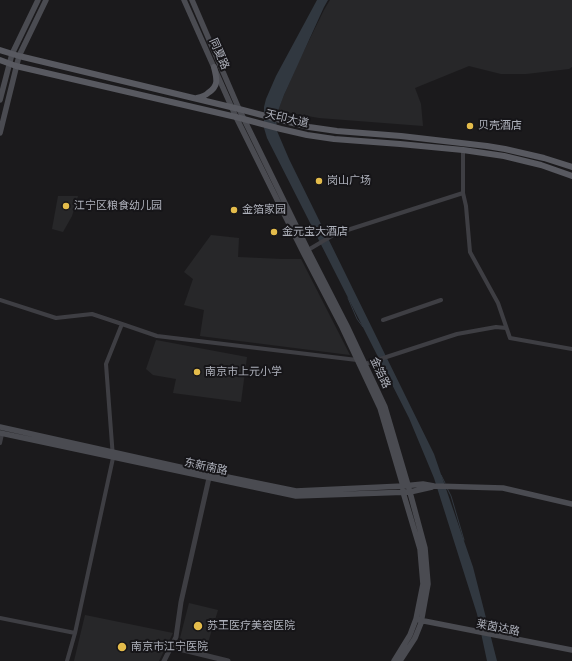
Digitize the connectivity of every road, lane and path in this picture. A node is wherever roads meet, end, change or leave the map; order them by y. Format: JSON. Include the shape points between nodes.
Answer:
{"nodes":[{"id":1,"x":38,"y":0,"type":"edge"},
{"id":2,"x":46,"y":0,"type":"edge"},
{"id":3,"x":184,"y":0,"type":"edge"},
{"id":4,"x":192,"y":0,"type":"edge"},
{"id":5,"x":0,"y":50,"type":"edge"},
{"id":6,"x":12,"y":54,"type":"junction"},
{"id":7,"x":19,"y":56,"type":"junction"},
{"id":8,"x":0,"y":60,"type":"edge"},
{"id":9,"x":9,"y":64,"type":"junction"},
{"id":10,"x":16,"y":66,"type":"junction"},
{"id":11,"x":214,"y":67,"type":"junction"},
{"id":12,"x":196,"y":98,"type":"junction"},
{"id":13,"x":0,"y":100,"type":"edge"},
{"id":14,"x":232,"y":107,"type":"junction"},
{"id":15,"x":239,"y":109,"type":"junction"},
{"id":16,"x":236,"y":117,"type":"junction"},
{"id":17,"x":244,"y":119,"type":"junction"},
{"id":18,"x":0,"y":133,"type":"edge"},
{"id":19,"x":463,"y":150,"type":"junction"},
{"id":20,"x":572,"y":167,"type":"edge"},
{"id":21,"x":572,"y":176,"type":"edge"},
{"id":22,"x":463,"y":193,"type":"junction"},
{"id":23,"x":308,"y":250,"type":"junction"},
{"id":24,"x":0,"y":300,"type":"edge"},
{"id":25,"x":441,"y":300,"type":"dead end"},
{"id":26,"x":383,"y":320,"type":"dead end"},
{"id":27,"x":122,"y":324,"type":"junction"},
{"id":28,"x":506,"y":328,"type":"junction"},
{"id":29,"x":572,"y":350,"type":"edge"},
{"id":30,"x":357,"y":360,"type":"junction"},
{"id":31,"x":365,"y":364,"type":"junction"},
{"id":32,"x":0,"y":427,"type":"edge"},
{"id":33,"x":1,"y":434,"type":"edge"},
{"id":34,"x":0,"y":442,"type":"edge"},
{"id":35,"x":113,"y":455,"type":"junction"},
{"id":36,"x":209,"y":478,"type":"junction"},
{"id":37,"x":434,"y":486,"type":"junction"},
{"id":38,"x":405,"y":488,"type":"junction"},
{"id":39,"x":410,"y":492,"type":"junction"},
{"id":40,"x":572,"y":504,"type":"edge"},
{"id":41,"x":0,"y":618,"type":"edge"},
{"id":42,"x":420,"y":621,"type":"junction"},
{"id":43,"x":75,"y":633,"type":"junction"},
{"id":44,"x":171,"y":647,"type":"junction"},
{"id":45,"x":572,"y":651,"type":"edge"},
{"id":46,"x":67,"y":661,"type":"edge"},
{"id":47,"x":164,"y":661,"type":"edge"},
{"id":48,"x":228,"y":661,"type":"edge"},
{"id":49,"x":394,"y":661,"type":"edge"},
{"id":50,"x":400,"y":661,"type":"edge"}],
"edges":[{"from":1,"to":6,"type":"main road"},
{"from":2,"to":7,"type":"main road"},
{"from":3,"to":11,"type":"main road","name":"同夏路"},
{"from":4,"to":15,"type":"main road","name":"同夏路"},
{"from":5,"to":6,"type":"main road","name":"天印大道"},
{"from":6,"to":7,"type":"main road","name":"天印大道"},
{"from":6,"to":9,"type":"main road"},
{"from":7,"to":10,"type":"main road"},
{"from":7,"to":12,"type":"main road","name":"天印大道"},
{"from":8,"to":9,"type":"main road","name":"天印大道"},
{"from":9,"to":10,"type":"main road","name":"天印大道"},
{"from":9,"to":13,"type":"main road"},
{"from":10,"to":16,"type":"main road","name":"天印大道"},
{"from":10,"to":18,"type":"main road"},
{"from":11,"to":12,"type":"main road","via":[[216,86],[205,96]]},
{"from":11,"to":14,"type":"main road","name":"同夏路"},
{"from":12,"to":14,"type":"main road","name":"天印大道"},
{"from":14,"to":15,"type":"main road","name":"天印大道"},
{"from":14,"to":16,"type":"main road","name":"同夏路"},
{"from":15,"to":17,"type":"main road","name":"金箔路"},
{"from":15,"to":20,"type":"main road","name":"天印大道","via":[[309,127],[505,149]]},
{"from":16,"to":17,"type":"main road","name":"天印大道"},
{"from":16,"to":30,"type":"main road","name":"金箔路"},
{"from":17,"to":19,"type":"main road","name":"天印大道","via":[[334,139]]},
{"from":17,"to":23,"type":"main road","name":"金箔路"},
{"from":19,"to":21,"type":"main road","name":"天印大道","via":[[521,160]]},
{"from":19,"to":22,"type":"street"},
{"from":22,"to":23,"type":"street","via":[[335,234]]},
{"from":22,"to":28,"type":"street","via":[[470,252],[498,303]]},
{"from":23,"to":31,"type":"main road","name":"金箔路"},
{"from":24,"to":27,"type":"street","via":[[56,318],[92,314]]},
{"from":25,"to":26,"type":"street"},
{"from":27,"to":30,"type":"street","via":[[157,336]]},
{"from":27,"to":35,"type":"street","via":[[106,364]]},
{"from":28,"to":29,"type":"street","via":[[510,338]]},
{"from":28,"to":31,"type":"street","via":[[496,327],[457,334]]},
{"from":30,"to":38,"type":"main road","name":"金箔路","via":[[380,408]]},
{"from":31,"to":38,"type":"main road","name":"金箔路","via":[[385,407]]},
{"from":32,"to":35,"type":"main road","name":"东新南路"},
{"from":33,"to":34,"type":"street"},
{"from":33,"to":35,"type":"main road","name":"东新南路"},
{"from":35,"to":36,"type":"main road","name":"东新南路"},
{"from":35,"to":38,"type":"main road","name":"东新南路","via":[[296,491]]},
{"from":35,"to":43,"type":"street"},
{"from":36,"to":38,"type":"main road","name":"东新南路","via":[[296,496]]},
{"from":36,"to":44,"type":"street","via":[[181,602],[176,637]]},
{"from":37,"to":38,"type":"main road","via":[[423,484]]},
{"from":37,"to":39,"type":"main road"},
{"from":37,"to":40,"type":"main road","via":[[502,488]]},
{"from":38,"to":39,"type":"main road","name":"金箔路"},
{"from":38,"to":42,"type":"main road","name":"金箔路","via":[[420,549],[423,584]]},
{"from":39,"to":42,"type":"main road","name":"金箔路","via":[[425,548],[428,584]]},
{"from":41,"to":43,"type":"street"},
{"from":42,"to":45,"type":"main road"},
{"from":42,"to":49,"type":"main road","name":"金箔路"},
{"from":42,"to":50,"type":"main road","name":"金箔路","via":[[415,638]]},
{"from":43,"to":46,"type":"street"},
{"from":44,"to":47,"type":"street"},
{"from":44,"to":48,"type":"street"}]}
